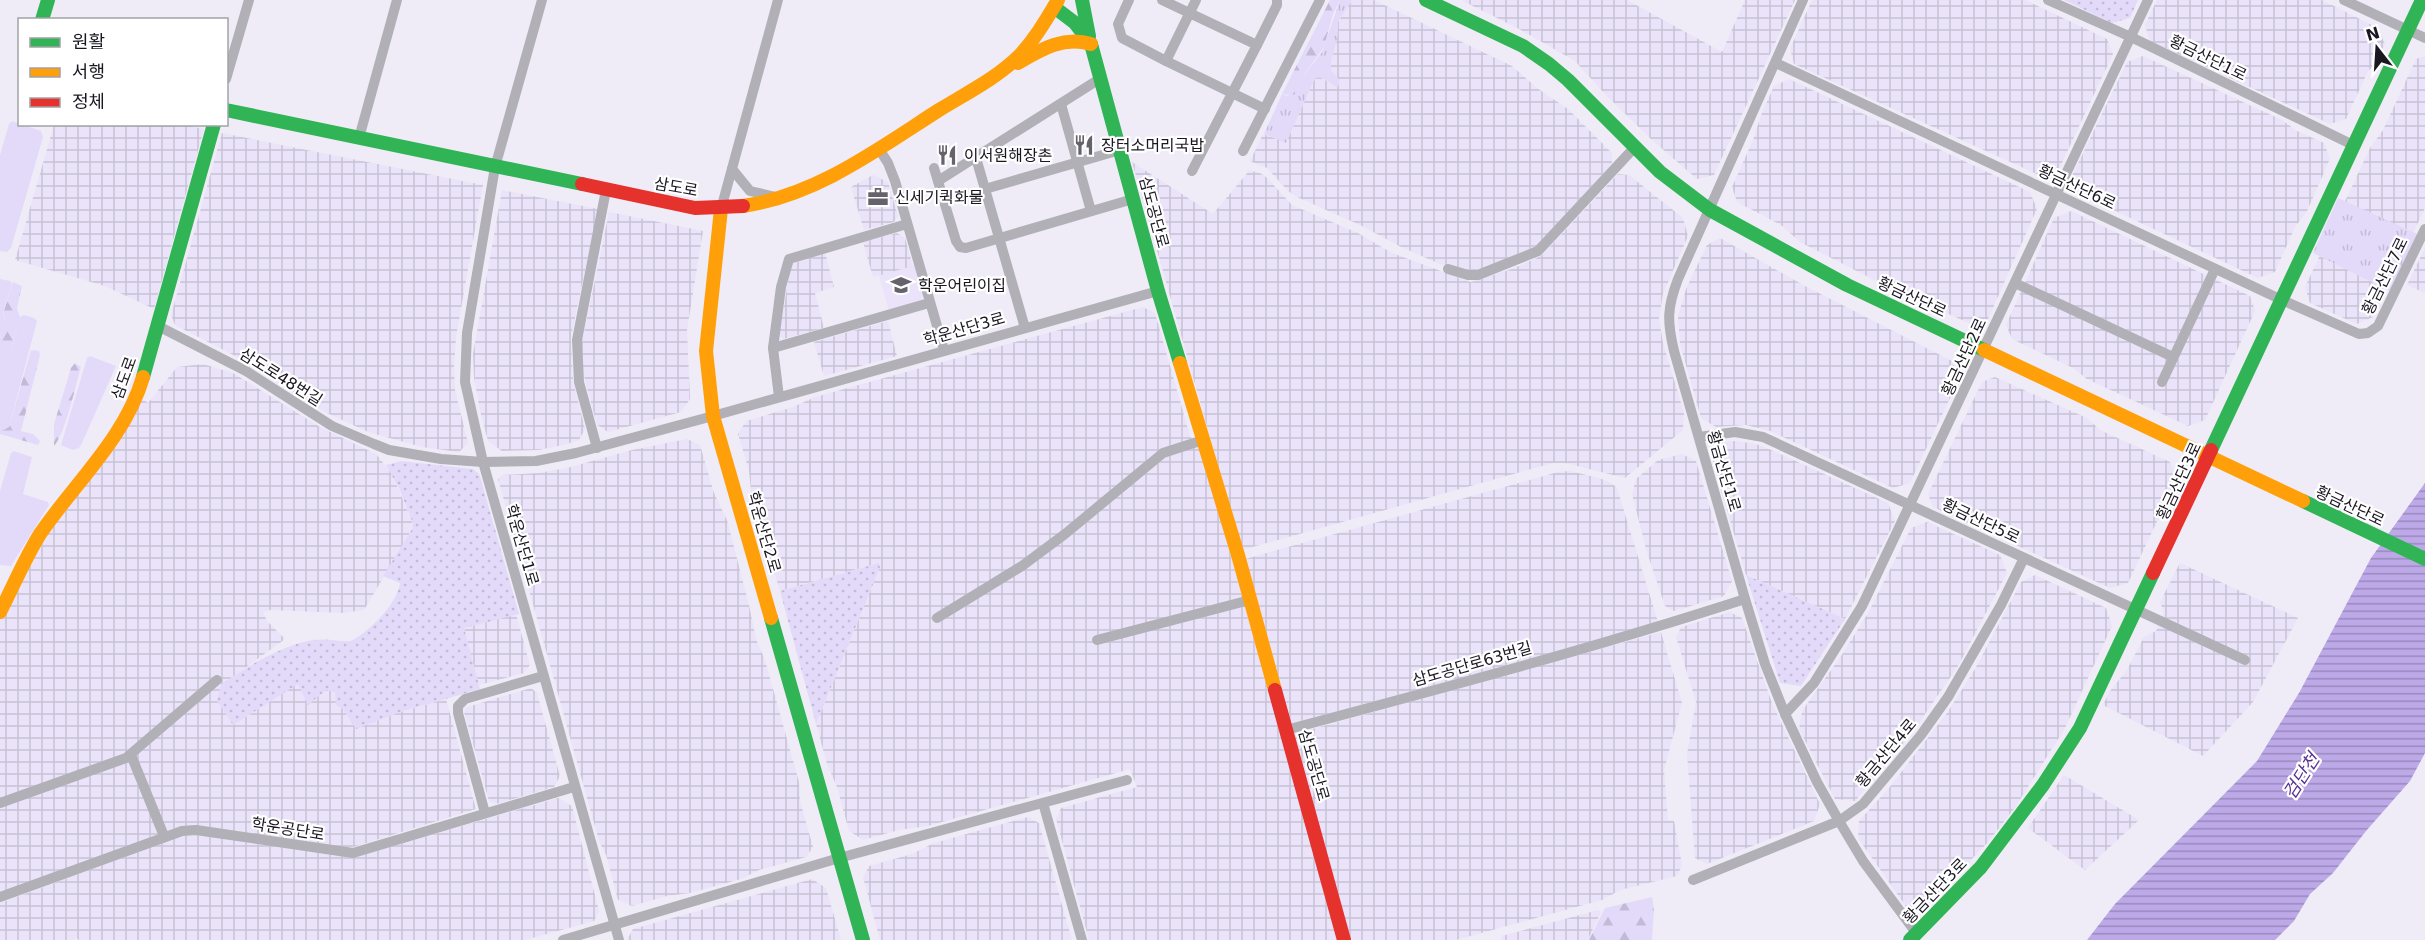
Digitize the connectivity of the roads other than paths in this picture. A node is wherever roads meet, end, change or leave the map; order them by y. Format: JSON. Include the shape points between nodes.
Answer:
{"nodes":[{"id":1,"x":48,"y":0,"type":"edge"},
{"id":2,"x":249,"y":0,"type":"edge"},
{"id":3,"x":397,"y":0,"type":"edge"},
{"id":4,"x":542,"y":0,"type":"edge"},
{"id":5,"x":778,"y":0,"type":"edge"},
{"id":6,"x":1082,"y":0,"type":"edge"},
{"id":7,"x":1129,"y":0,"type":"edge"},
{"id":8,"x":1162,"y":0,"type":"edge"},
{"id":9,"x":1196,"y":0,"type":"edge"},
{"id":10,"x":1277,"y":0,"type":"edge"},
{"id":11,"x":1320,"y":0,"type":"edge"},
{"id":12,"x":1426,"y":0,"type":"edge"},
{"id":13,"x":1803,"y":0,"type":"edge"},
{"id":14,"x":2048,"y":0,"type":"edge"},
{"id":15,"x":2148,"y":0,"type":"edge"},
{"id":16,"x":2344,"y":0,"type":"edge"},
{"id":17,"x":2422,"y":0,"type":"edge"},
{"id":18,"x":1056,"y":3,"type":"edge"},
{"id":19,"x":1189,"y":13,"type":"junction"},
{"id":20,"x":43,"y":18,"type":"edge"},
{"id":21,"x":2408,"y":30,"type":"junction"},
{"id":22,"x":2131,"y":37,"type":"junction"},
{"id":23,"x":2425,"y":38,"type":"edge"},
{"id":24,"x":1091,"y":44,"type":"junction"},
{"id":25,"x":1257,"y":45,"type":"junction"},
{"id":26,"x":1166,"y":61,"type":"junction"},
{"id":27,"x":1776,"y":63,"type":"junction"},
{"id":28,"x":228,"y":72,"type":"edge"},
{"id":29,"x":988,"y":78,"type":"junction"},
{"id":30,"x":1101,"y":78,"type":"junction"},
{"id":31,"x":1233,"y":92,"type":"junction"},
{"id":32,"x":1060,"y":104,"type":"junction"},
{"id":33,"x":1265,"y":109,"type":"junction"},
{"id":34,"x":228,"y":110,"type":"edge"},
{"id":35,"x":213,"y":126,"type":"edge"},
{"id":36,"x":359,"y":138,"type":"junction"},
{"id":37,"x":2353,"y":145,"type":"junction"},
{"id":38,"x":1634,"y":148,"type":"junction"},
{"id":39,"x":879,"y":149,"type":"junction"},
{"id":40,"x":1120,"y":150,"type":"junction"},
{"id":41,"x":1244,"y":151,"type":"dead end"},
{"id":42,"x":976,"y":158,"type":"junction"},
{"id":43,"x":1078,"y":162,"type":"junction"},
{"id":44,"x":495,"y":167,"type":"junction"},
{"id":45,"x":934,"y":168,"type":"dead end"},
{"id":46,"x":732,"y":169,"type":"junction"},
{"id":47,"x":1192,"y":171,"type":"dead end"},
{"id":48,"x":938,"y":181,"type":"junction"},
{"id":49,"x":985,"y":189,"type":"junction"},
{"id":50,"x":606,"y":190,"type":"junction"},
{"id":51,"x":2056,"y":194,"type":"junction"},
{"id":52,"x":780,"y":198,"type":"junction"},
{"id":53,"x":1133,"y":199,"type":"junction"},
{"id":54,"x":722,"y":208,"type":"junction"},
{"id":55,"x":1710,"y":210,"type":"junction"},
{"id":56,"x":1091,"y":211,"type":"junction"},
{"id":57,"x":907,"y":224,"type":"junction"},
{"id":58,"x":2425,"y":229,"type":"edge"},
{"id":59,"x":999,"y":238,"type":"junction"},
{"id":60,"x":1448,"y":269,"type":"dead end"},
{"id":61,"x":2215,"y":269,"type":"junction"},
{"id":62,"x":2015,"y":283,"type":"junction"},
{"id":63,"x":1158,"y":291,"type":"junction"},
{"id":64,"x":2282,"y":300,"type":"junction"},
{"id":65,"x":929,"y":303,"type":"junction"},
{"id":66,"x":158,"y":326,"type":"junction"},
{"id":67,"x":1025,"y":328,"type":"junction"},
{"id":68,"x":2368,"y":333,"type":"joint"},
{"id":69,"x":773,"y":348,"type":"junction"},
{"id":70,"x":1984,"y":349,"type":"junction"},
{"id":71,"x":944,"y":350,"type":"junction"},
{"id":72,"x":2173,"y":357,"type":"junction"},
{"id":73,"x":2162,"y":382,"type":"dead end"},
{"id":74,"x":779,"y":397,"type":"junction"},
{"id":75,"x":713,"y":416,"type":"junction"},
{"id":76,"x":1699,"y":437,"type":"junction"},
{"id":77,"x":1203,"y":440,"type":"junction"},
{"id":78,"x":597,"y":448,"type":"junction"},
{"id":79,"x":2208,"y":457,"type":"junction"},
{"id":80,"x":483,"y":462,"type":"junction"},
{"id":81,"x":1911,"y":504,"type":"junction"},
{"id":82,"x":2024,"y":558,"type":"junction"},
{"id":83,"x":2425,"y":560,"type":"edge"},
{"id":84,"x":1745,"y":599,"type":"junction"},
{"id":85,"x":1250,"y":600,"type":"junction"},
{"id":86,"x":2136,"y":610,"type":"junction"},
{"id":87,"x":0,"y":612,"type":"edge"},
{"id":88,"x":937,"y":618,"type":"dead end"},
{"id":89,"x":1097,"y":640,"type":"dead end"},
{"id":90,"x":2245,"y":660,"type":"dead end"},
{"id":91,"x":543,"y":676,"type":"junction"},
{"id":92,"x":217,"y":680,"type":"dead end"},
{"id":93,"x":1785,"y":714,"type":"junction"},
{"id":94,"x":1286,"y":730,"type":"junction"},
{"id":95,"x":132,"y":755,"type":"junction"},
{"id":96,"x":1127,"y":780,"type":"dead end"},
{"id":97,"x":574,"y":787,"type":"junction"},
{"id":98,"x":0,"y":802,"type":"edge"},
{"id":99,"x":1043,"y":803,"type":"junction"},
{"id":100,"x":485,"y":813,"type":"junction"},
{"id":101,"x":1839,"y":821,"type":"junction"},
{"id":102,"x":164,"y":836,"type":"junction"},
{"id":103,"x":839,"y":858,"type":"junction"},
{"id":104,"x":1692,"y":880,"type":"dead end"},
{"id":105,"x":0,"y":897,"type":"edge"},
{"id":106,"x":614,"y":925,"type":"junction"},
{"id":107,"x":1914,"y":937,"type":"edge"},
{"id":108,"x":563,"y":940,"type":"edge"},
{"id":109,"x":619,"y":940,"type":"edge"},
{"id":110,"x":862,"y":940,"type":"edge"},
{"id":111,"x":1082,"y":940,"type":"edge"},
{"id":112,"x":1344,"y":940,"type":"edge"}],
"edges":[{"from":1,"to":20,"type":"street"},
{"from":2,"to":28,"type":"street"},
{"from":3,"to":36,"type":"street"},
{"from":4,"to":44,"type":"street","name":"학운산단1로"},
{"from":5,"to":46,"type":"street"},
{"from":6,"to":24,"type":"street"},
{"from":7,"to":26,"type":"street","via":[[1118,24],[1122,38]]},
{"from":8,"to":19,"type":"street"},
{"from":9,"to":19,"type":"street"},
{"from":10,"to":25,"type":"street"},
{"from":11,"to":33,"type":"street"},
{"from":12,"to":38,"type":"street","name":"황금산단로","via":[[1523,46],[1549,64]]},
{"from":13,"to":27,"type":"street","name":"황금산단1로"},
{"from":14,"to":22,"type":"street","name":"황금산단1로"},
{"from":15,"to":22,"type":"street","name":"황금산단2로"},
{"from":16,"to":21,"type":"street"},
{"from":17,"to":21,"type":"street","name":"황금산단3로"},
{"from":18,"to":24,"type":"street","name":"삼도공단로","via":[[1081,27]]},
{"from":18,"to":29,"type":"street","name":"삼도로","via":[[1026,48]]},
{"from":19,"to":25,"type":"street"},
{"from":19,"to":26,"type":"street"},
{"from":21,"to":23,"type":"street"},
{"from":21,"to":37,"type":"street","name":"황금산단3로"},
{"from":22,"to":37,"type":"street","name":"황금산단1로"},
{"from":22,"to":51,"type":"street","name":"황금산단2로"},
{"from":24,"to":29,"type":"street","via":[[1077,39],[1061,42]]},
{"from":24,"to":30,"type":"street","name":"삼도공단로"},
{"from":25,"to":31,"type":"street"},
{"from":26,"to":31,"type":"street"},
{"from":27,"to":51,"type":"street","name":"황금산단6로"},
{"from":27,"to":55,"type":"street","name":"황금산단1로"},
{"from":29,"to":39,"type":"street","name":"삼도로"},
{"from":30,"to":32,"type":"street"},
{"from":30,"to":40,"type":"street","name":"삼도공단로"},
{"from":31,"to":33,"type":"street"},
{"from":31,"to":47,"type":"street"},
{"from":32,"to":42,"type":"street"},
{"from":32,"to":43,"type":"street"},
{"from":33,"to":41,"type":"street"},
{"from":34,"to":36,"type":"street","name":"삼도로"},
{"from":35,"to":66,"type":"street","name":"삼도로"},
{"from":36,"to":44,"type":"street","name":"삼도로"},
{"from":37,"to":64,"type":"street","name":"황금산단3로"},
{"from":38,"to":55,"type":"street","name":"황금산단로"},
{"from":38,"to":60,"type":"street","via":[[1538,251],[1478,275]]},
{"from":39,"to":52,"type":"street","name":"삼도로","via":[[836,176]]},
{"from":39,"to":57,"type":"street","via":[[892,171]]},
{"from":40,"to":43,"type":"street"},
{"from":40,"to":53,"type":"street","name":"삼도공단로"},
{"from":42,"to":48,"type":"street"},
{"from":42,"to":49,"type":"street"},
{"from":43,"to":49,"type":"street"},
{"from":43,"to":56,"type":"street"},
{"from":44,"to":50,"type":"street","name":"삼도로"},
{"from":44,"to":80,"type":"street","name":"학운산단1로","via":[[465,346],[467,396]]},
{"from":45,"to":48,"type":"street"},
{"from":46,"to":52,"type":"street","via":[[750,191]]},
{"from":46,"to":54,"type":"street"},
{"from":48,"to":59,"type":"street","via":[[960,248]]},
{"from":49,"to":59,"type":"street"},
{"from":50,"to":54,"type":"street","name":"삼도로","via":[[695,208]]},
{"from":50,"to":78,"type":"street","via":[[577,340],[579,382]]},
{"from":51,"to":61,"type":"street","name":"황금산단6로"},
{"from":51,"to":62,"type":"street","name":"황금산단2로"},
{"from":52,"to":54,"type":"street","name":"삼도로"},
{"from":53,"to":56,"type":"street"},
{"from":53,"to":63,"type":"street","name":"삼도공단로"},
{"from":54,"to":75,"type":"street","name":"학운산단2로","via":[[706,351]]},
{"from":55,"to":70,"type":"street","name":"황금산단로","via":[[1847,285]]},
{"from":55,"to":76,"type":"street","name":"황금산단1로","via":[[1668,309],[1674,351]]},
{"from":56,"to":59,"type":"street"},
{"from":57,"to":65,"type":"street"},
{"from":57,"to":69,"type":"street","via":[[789,259]]},
{"from":58,"to":68,"type":"street","name":"황금산단7로","via":[[2383,317]]},
{"from":59,"to":67,"type":"street"},
{"from":61,"to":64,"type":"street","name":"황금산단6로"},
{"from":61,"to":72,"type":"street"},
{"from":62,"to":70,"type":"street","name":"황금산단2로"},
{"from":62,"to":72,"type":"street"},
{"from":63,"to":67,"type":"street","name":"학운산단3로"},
{"from":63,"to":77,"type":"street","name":"삼도공단로"},
{"from":64,"to":68,"type":"street","name":"황금산단6로","via":[[2350,331]]},
{"from":64,"to":79,"type":"street","name":"황금산단3로"},
{"from":65,"to":69,"type":"street"},
{"from":65,"to":71,"type":"street"},
{"from":66,"to":80,"type":"street","name":"삼도로48번길","via":[[241,368],[332,426],[389,450]]},
{"from":66,"to":87,"type":"street","name":"삼도로","via":[[137,399],[40,535]]},
{"from":67,"to":71,"type":"street","name":"학운산단3로"},
{"from":69,"to":74,"type":"street"},
{"from":70,"to":79,"type":"street","name":"황금산단로"},
{"from":70,"to":81,"type":"street","name":"황금산단2로"},
{"from":71,"to":74,"type":"street","name":"학운산단3로"},
{"from":72,"to":73,"type":"street"},
{"from":74,"to":75,"type":"street","name":"학운산단3로"},
{"from":75,"to":78,"type":"street","name":"학운산단3로"},
{"from":75,"to":103,"type":"street","name":"학운산단2로"},
{"from":76,"to":81,"type":"street","name":"황금산단5로","via":[[1735,432],[1762,437]]},
{"from":76,"to":84,"type":"street","name":"황금산단1로"},
{"from":77,"to":85,"type":"street","name":"삼도공단로"},
{"from":77,"to":88,"type":"street","via":[[1163,453],[1022,566]]},
{"from":78,"to":80,"type":"street","name":"삼도로48번길","via":[[546,460]]},
{"from":79,"to":83,"type":"street","name":"황금산단로"},
{"from":79,"to":86,"type":"street","name":"황금산단3로"},
{"from":80,"to":91,"type":"street","name":"학운산단1로"},
{"from":81,"to":82,"type":"street","name":"황금산단5로"},
{"from":81,"to":93,"type":"street","name":"황금산단2로","via":[[1849,629],[1814,683]]},
{"from":82,"to":86,"type":"street","name":"황금산단5로"},
{"from":82,"to":101,"type":"street","name":"황금산단4로","via":[[1981,642],[1934,718],[1863,804]]},
{"from":84,"to":93,"type":"street","name":"황금산단1로"},
{"from":84,"to":94,"type":"street","name":"삼도공단로63번길","via":[[1448,687]]},
{"from":85,"to":89,"type":"street"},
{"from":85,"to":94,"type":"street","name":"삼도공단로"},
{"from":86,"to":90,"type":"street","name":"황금산단5로"},
{"from":86,"to":107,"type":"street","name":"황금산단3로","via":[[2080,728],[2043,786],[2008,836]]},
{"from":91,"to":97,"type":"street","name":"학운산단1로"},
{"from":91,"to":100,"type":"street","via":[[465,699],[458,706]]},
{"from":92,"to":95,"type":"street"},
{"from":93,"to":101,"type":"street","name":"황금산단1로"},
{"from":94,"to":112,"type":"street","name":"삼도공단로"},
{"from":95,"to":98,"type":"street"},
{"from":95,"to":102,"type":"street"},
{"from":96,"to":99,"type":"street"},
{"from":97,"to":100,"type":"street","name":"학운공단로"},
{"from":97,"to":106,"type":"street","name":"학운산단1로"},
{"from":99,"to":103,"type":"street"},
{"from":99,"to":111,"type":"street"},
{"from":100,"to":102,"type":"street","name":"학운공단로","via":[[353,852],[196,830]]},
{"from":101,"to":104,"type":"street","name":"황금산단4로"},
{"from":101,"to":107,"type":"street","name":"황금산단1로"},
{"from":102,"to":105,"type":"street","name":"학운공단로"},
{"from":103,"to":106,"type":"street"},
{"from":103,"to":110,"type":"street","name":"학운산단2로"},
{"from":106,"to":108,"type":"street"},
{"from":106,"to":109,"type":"street","name":"학운산단1로"}]}
